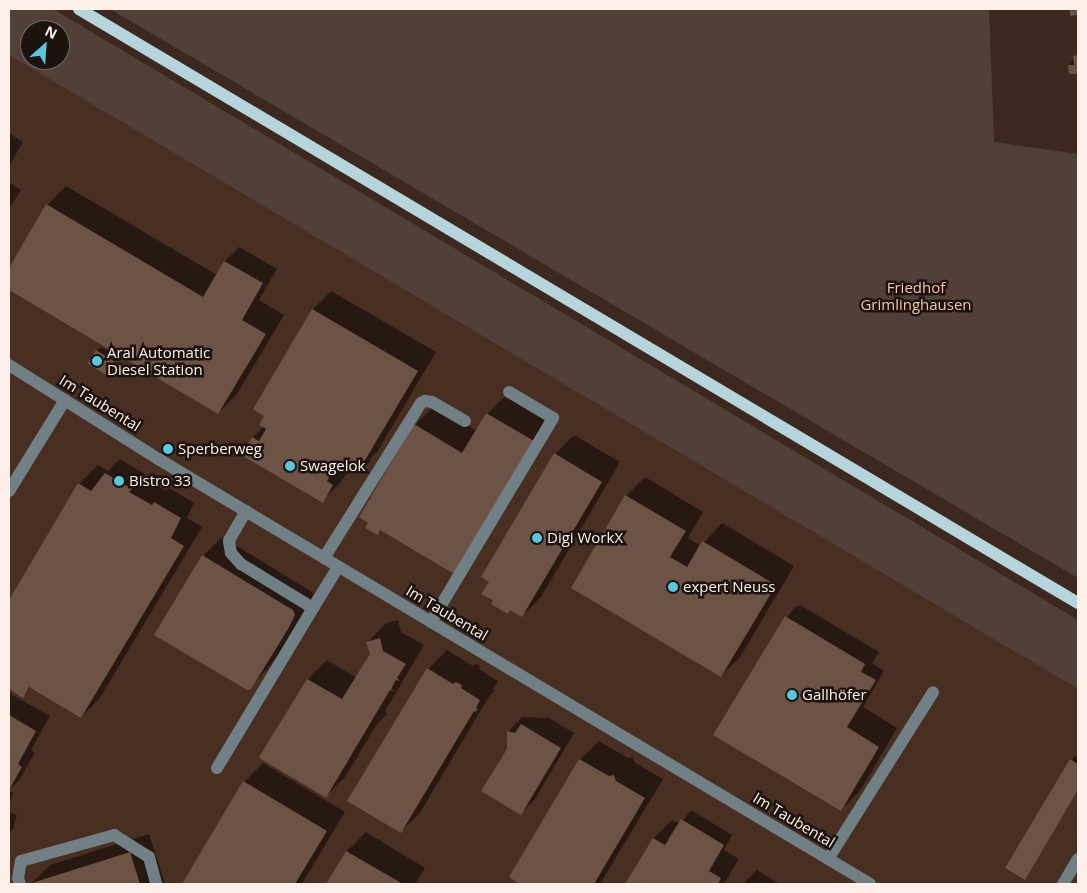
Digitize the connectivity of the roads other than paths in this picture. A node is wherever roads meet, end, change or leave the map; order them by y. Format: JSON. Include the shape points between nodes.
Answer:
{"nodes":[{"id":1,"x":79,"y":9,"type":"edge"},
{"id":2,"x":9,"y":365,"type":"edge"},
{"id":3,"x":509,"y":392,"type":"dead end"},
{"id":4,"x":65,"y":400,"type":"junction"},
{"id":5,"x":465,"y":421,"type":"dead end"},
{"id":6,"x":9,"y":491,"type":"edge"},
{"id":7,"x":246,"y":512,"type":"junction"},
{"id":8,"x":324,"y":558,"type":"junction"},
{"id":9,"x":338,"y":567,"type":"junction"},
{"id":10,"x":1078,"y":603,"type":"edge"},
{"id":11,"x":313,"y":608,"type":"junction"},
{"id":12,"x":431,"y":622,"type":"junction"},
{"id":13,"x":933,"y":692,"type":"dead end"},
{"id":14,"x":217,"y":768,"type":"dead end"},
{"id":15,"x":828,"y":859,"type":"junction"},
{"id":16,"x":1078,"y":859,"type":"edge"},
{"id":17,"x":20,"y":884,"type":"edge"},
{"id":18,"x":156,"y":884,"type":"edge"},
{"id":19,"x":870,"y":884,"type":"edge"},
{"id":20,"x":1063,"y":884,"type":"edge"}],
"edges":[{"from":1,"to":10,"type":"main road"},
{"from":2,"to":4,"type":"street","name":"Im Taubental"},
{"from":3,"to":12,"type":"street","via":[[553,418]]},
{"from":4,"to":6,"type":"street"},
{"from":4,"to":7,"type":"street","name":"Im Taubental"},
{"from":5,"to":8,"type":"street","via":[[432,402],[425,400],[421,403]]},
{"from":7,"to":8,"type":"street","name":"Im Taubental"},
{"from":7,"to":11,"type":"street","via":[[229,541],[231,553],[241,564]]},
{"from":8,"to":9,"type":"street","name":"Im Taubental"},
{"from":9,"to":11,"type":"street"},
{"from":9,"to":12,"type":"street","name":"Im Taubental"},
{"from":11,"to":14,"type":"street"},
{"from":12,"to":15,"type":"street","name":"Im Taubental"},
{"from":13,"to":15,"type":"street"},
{"from":15,"to":19,"type":"street","name":"Im Taubental"},
{"from":16,"to":20,"type":"street"},
{"from":17,"to":18,"type":"street","via":[[21,861],[114,836],[149,857]]}]}
